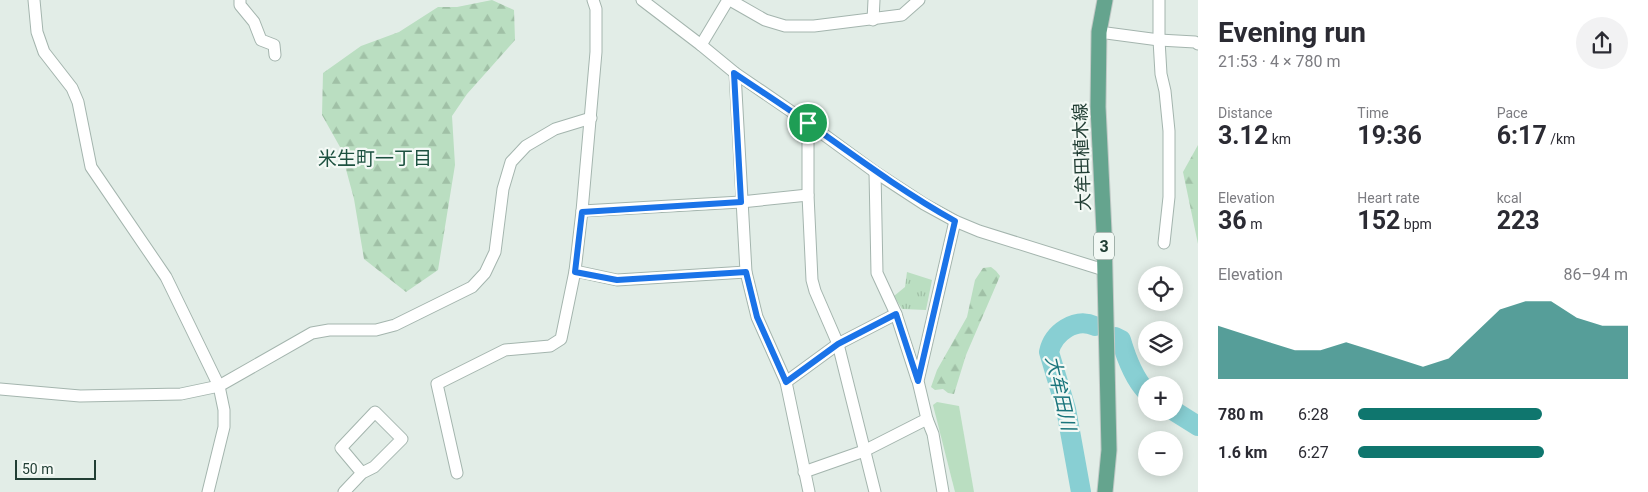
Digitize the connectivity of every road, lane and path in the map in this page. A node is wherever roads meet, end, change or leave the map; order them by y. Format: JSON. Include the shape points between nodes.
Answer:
{"nodes":[{"id":1,"x":34,"y":0,"type":"edge"},
{"id":2,"x":240,"y":0,"type":"edge"},
{"id":3,"x":593,"y":0,"type":"edge"},
{"id":4,"x":642,"y":0,"type":"edge"},
{"id":5,"x":729,"y":0,"type":"edge"},
{"id":6,"x":874,"y":0,"type":"edge"},
{"id":7,"x":919,"y":0,"type":"edge"},
{"id":8,"x":1105,"y":0,"type":"edge"},
{"id":9,"x":1159,"y":0,"type":"edge"},
{"id":10,"x":873,"y":20,"type":"junction"},
{"id":11,"x":1099,"y":32,"type":"junction"},
{"id":12,"x":1158,"y":40,"type":"junction"},
{"id":13,"x":1198,"y":44,"type":"edge"},
{"id":14,"x":701,"y":45,"type":"junction"},
{"id":15,"x":275,"y":55,"type":"dead end"},
{"id":16,"x":734,"y":73,"type":"junction"},
{"id":17,"x":591,"y":118,"type":"junction"},
{"id":18,"x":808,"y":123,"type":"junction"},
{"id":19,"x":875,"y":172,"type":"junction"},
{"id":20,"x":808,"y":195,"type":"junction"},
{"id":21,"x":741,"y":202,"type":"junction"},
{"id":22,"x":582,"y":212,"type":"junction"},
{"id":23,"x":955,"y":221,"type":"junction"},
{"id":24,"x":1164,"y":243,"type":"dead end"},
{"id":25,"x":1104,"y":270,"type":"junction"},
{"id":26,"x":575,"y":272,"type":"junction"},
{"id":27,"x":746,"y":272,"type":"junction"},
{"id":28,"x":896,"y":314,"type":"junction"},
{"id":29,"x":838,"y":344,"type":"junction"},
{"id":30,"x":918,"y":381,"type":"junction"},
{"id":31,"x":786,"y":382,"type":"junction"},
{"id":32,"x":219,"y":386,"type":"junction"},
{"id":33,"x":0,"y":389,"type":"edge"},
{"id":34,"x":927,"y":419,"type":"junction"},
{"id":35,"x":864,"y":452,"type":"junction"},
{"id":36,"x":804,"y":472,"type":"junction"},
{"id":37,"x":362,"y":473,"type":"junction"},
{"id":38,"x":457,"y":473,"type":"dead end"},
{"id":39,"x":208,"y":492,"type":"edge"},
{"id":40,"x":344,"y":492,"type":"edge"},
{"id":41,"x":809,"y":492,"type":"edge"},
{"id":42,"x":875,"y":492,"type":"edge"},
{"id":43,"x":943,"y":492,"type":"edge"},
{"id":44,"x":1105,"y":492,"type":"edge"}],
"edges":[{"from":1,"to":32,"type":"street","via":[[37,32],[44,52],[72,88],[78,102],[91,167],[166,277]]},
{"from":2,"to":15,"type":"street","via":[[261,40],[274,45]]},
{"from":3,"to":17,"type":"street","via":[[596,26]]},
{"from":4,"to":14,"type":"street"},
{"from":5,"to":10,"type":"street","via":[[765,20],[785,26]]},
{"from":5,"to":14,"type":"street"},
{"from":6,"to":10,"type":"street"},
{"from":7,"to":10,"type":"street","via":[[902,15]]},
{"from":8,"to":11,"type":"main road","name":"大牟田植木線","number":"3"},
{"from":9,"to":12,"type":"street"},
{"from":11,"to":12,"type":"street"},
{"from":11,"to":25,"type":"main road","name":"大牟田植木線","number":"3","via":[[1098,107]]},
{"from":12,"to":13,"type":"street"},
{"from":12,"to":24,"type":"street","via":[[1169,131],[1169,197]]},
{"from":14,"to":16,"type":"street"},
{"from":16,"to":18,"type":"street"},
{"from":16,"to":21,"type":"street"},
{"from":17,"to":22,"type":"street"},
{"from":17,"to":32,"type":"street","via":[[555,129],[526,146],[511,162],[503,190],[495,252],[485,273],[472,287],[395,325],[376,330],[312,333]]},
{"from":18,"to":19,"type":"street"},
{"from":18,"to":20,"type":"street"},
{"from":19,"to":23,"type":"street"},
{"from":19,"to":28,"type":"street","via":[[877,273]]},
{"from":20,"to":21,"type":"street"},
{"from":20,"to":29,"type":"street","via":[[812,280]]},
{"from":21,"to":22,"type":"street"},
{"from":21,"to":27,"type":"street"},
{"from":22,"to":26,"type":"street"},
{"from":23,"to":25,"type":"street"},
{"from":23,"to":30,"type":"street"},
{"from":25,"to":44,"type":"main road","name":"大牟田植木線","number":"3","via":[[1109,450]]},
{"from":26,"to":27,"type":"street","via":[[617,280]]},
{"from":26,"to":38,"type":"street","via":[[561,340],[550,346],[505,350],[437,384]]},
{"from":27,"to":31,"type":"street","via":[[757,317]]},
{"from":28,"to":29,"type":"street"},
{"from":28,"to":30,"type":"street"},
{"from":29,"to":31,"type":"street"},
{"from":29,"to":35,"type":"street"},
{"from":30,"to":34,"type":"street"},
{"from":31,"to":36,"type":"street"},
{"from":32,"to":33,"type":"street","via":[[181,394],[106,396]]},
{"from":32,"to":39,"type":"street","via":[[224,427]]},
{"from":34,"to":35,"type":"street"},
{"from":34,"to":43,"type":"street","via":[[933,434]]},
{"from":35,"to":36,"type":"street"},
{"from":35,"to":42,"type":"street"},
{"from":36,"to":41,"type":"street"},
{"from":37,"to":37,"type":"street","via":[[341,448],[374,412],[402,439],[374,467]]},
{"from":37,"to":40,"type":"street"}]}
